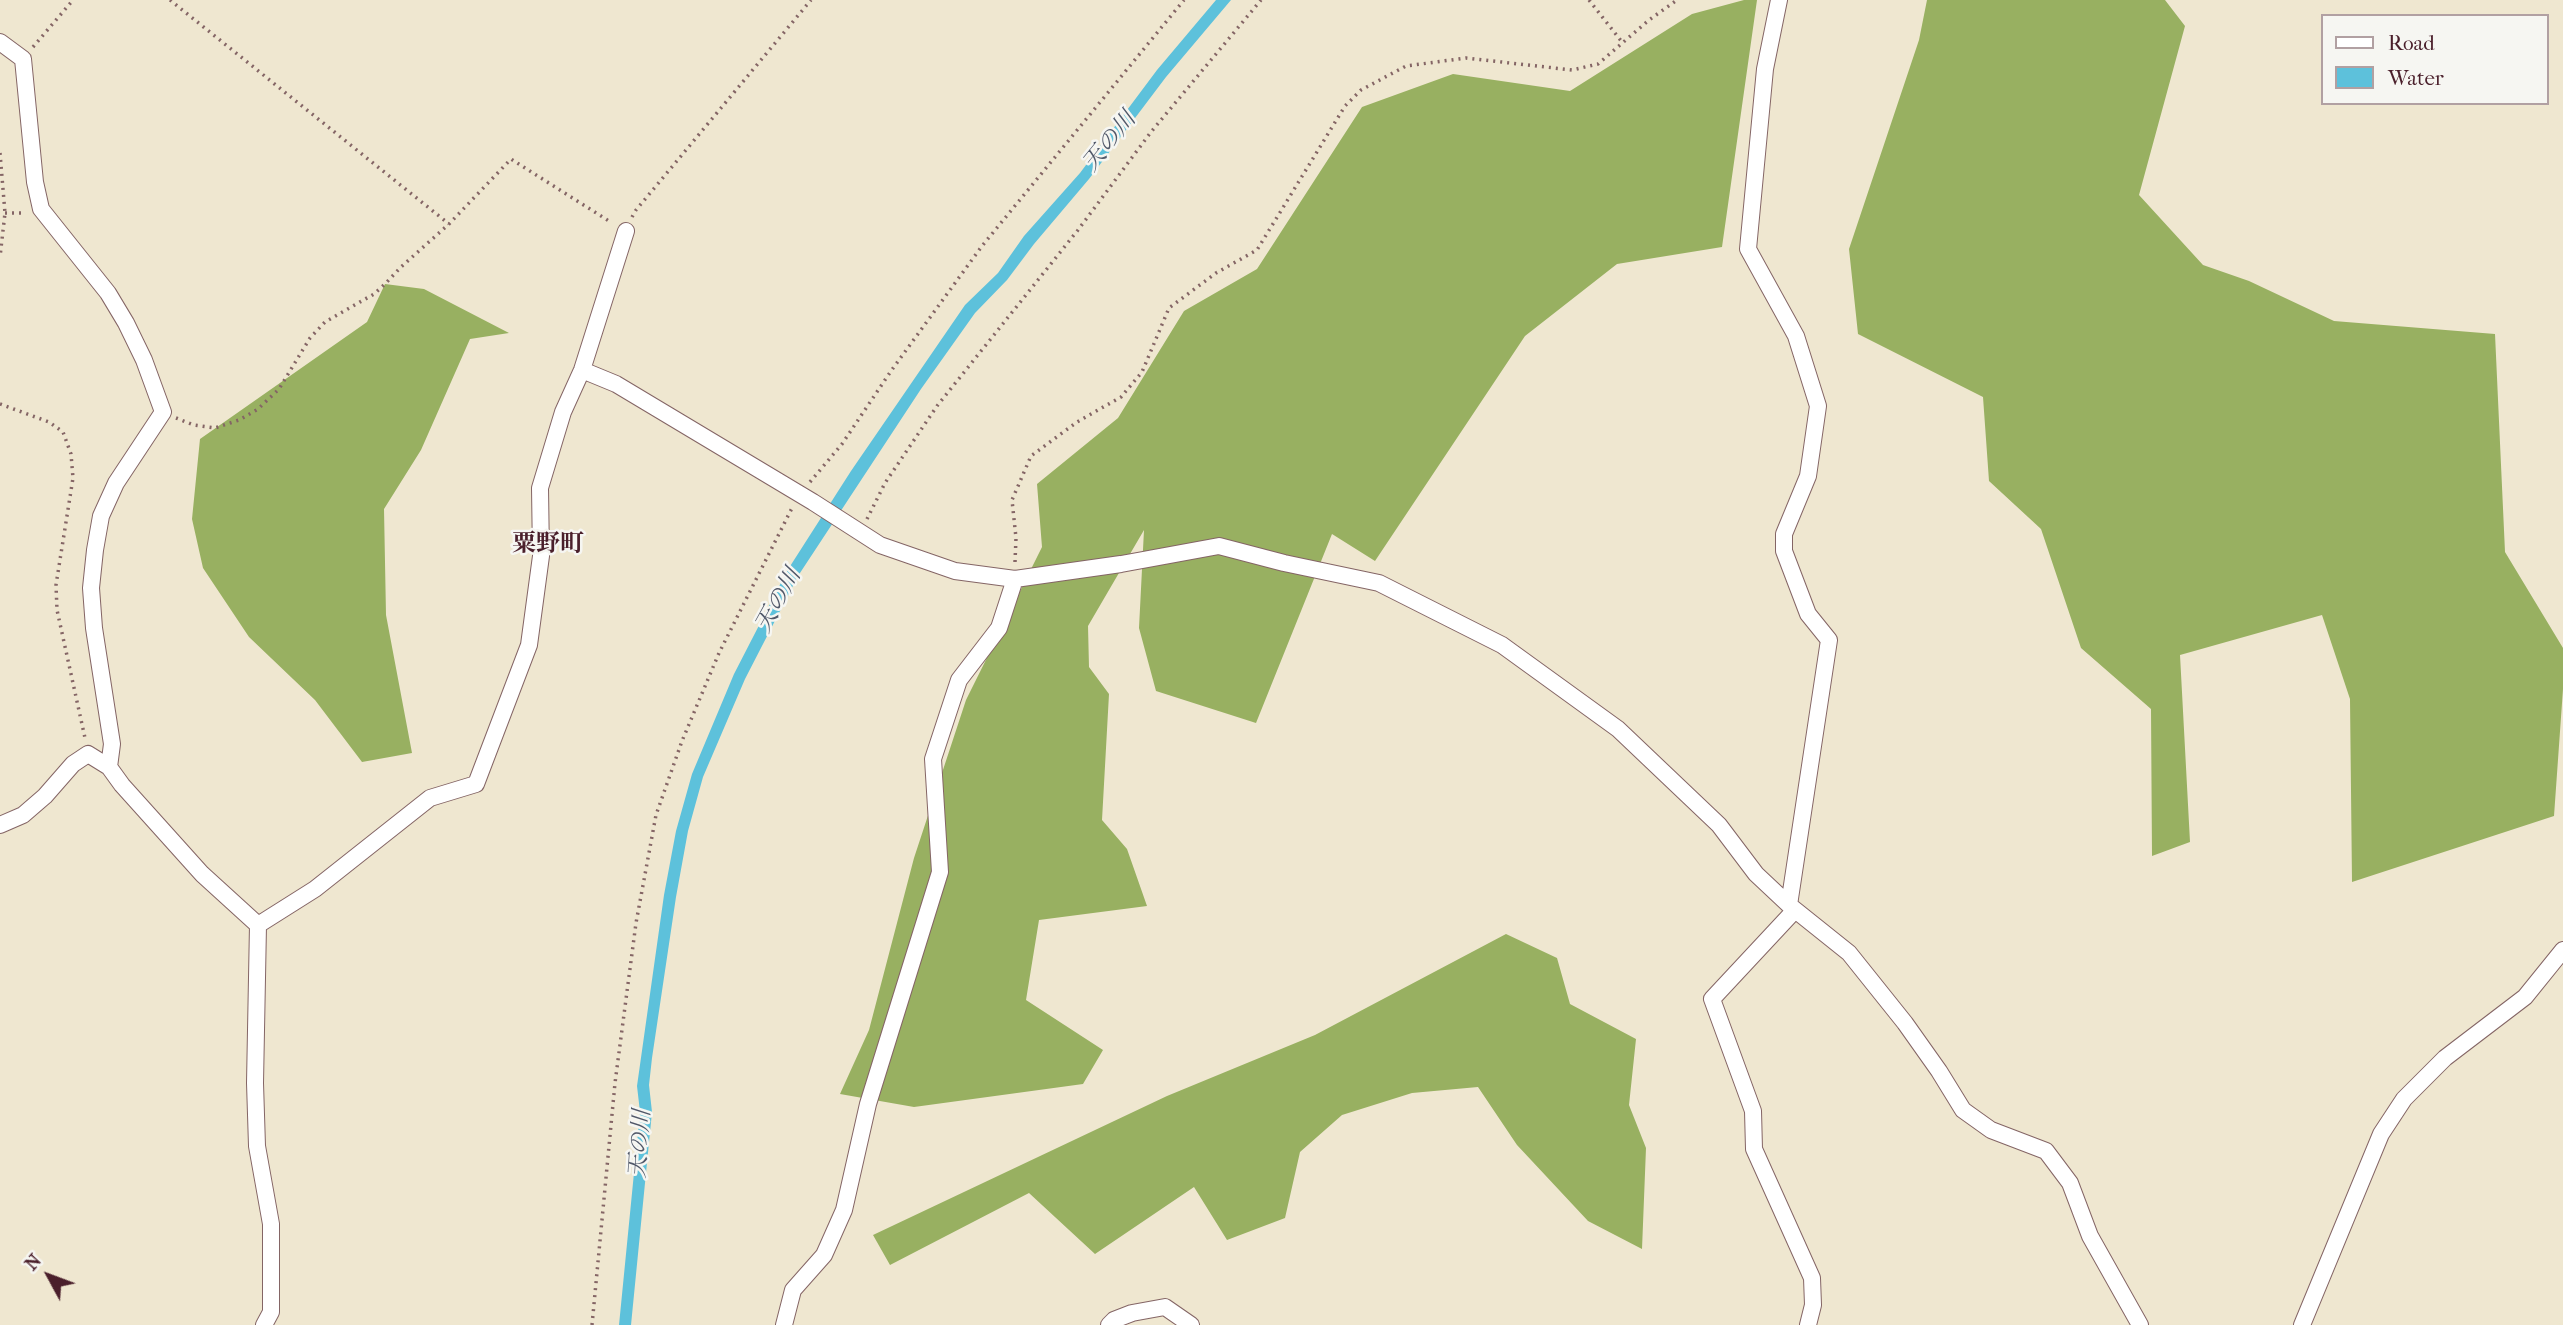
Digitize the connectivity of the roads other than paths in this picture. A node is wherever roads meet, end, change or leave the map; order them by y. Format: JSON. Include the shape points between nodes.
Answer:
{"nodes":[{"id":1,"x":1779,"y":0,"type":"edge"},
{"id":2,"x":0,"y":43,"type":"edge"},
{"id":3,"x":626,"y":232,"type":"road end"},
{"id":4,"x":582,"y":370,"type":"junction"},
{"id":5,"x":1015,"y":579,"type":"junction"},
{"id":6,"x":110,"y":767,"type":"junction"},
{"id":7,"x":0,"y":825,"type":"edge"},
{"id":8,"x":1792,"y":907,"type":"junction"},
{"id":9,"x":258,"y":925,"type":"junction"},
{"id":10,"x":2563,"y":950,"type":"edge"},
{"id":11,"x":264,"y":1325,"type":"edge"},
{"id":12,"x":784,"y":1325,"type":"edge"},
{"id":13,"x":1109,"y":1325,"type":"edge"},
{"id":14,"x":1191,"y":1325,"type":"edge"},
{"id":15,"x":1808,"y":1325,"type":"edge"},
{"id":16,"x":2140,"y":1325,"type":"edge"},
{"id":17,"x":2302,"y":1325,"type":"edge"}],
"edges":[{"from":1,"to":8,"type":"street","via":[[1765,69],[1748,249],[1796,336],[1818,406],[1808,476],[1784,534],[1784,551],[1808,614],[1829,640]]},
{"from":2,"to":6,"type":"street","via":[[23,59],[41,209],[108,293],[144,360],[163,412],[116,483],[101,516],[95,550],[91,588],[112,744]]},
{"from":3,"to":4,"type":"street"},
{"from":4,"to":5,"type":"street","via":[[616,384],[880,545],[955,571]]},
{"from":4,"to":9,"type":"street","via":[[563,412],[540,488],[541,556],[529,645],[476,784],[430,798],[315,889]]},
{"from":5,"to":8,"type":"street","via":[[1219,546],[1379,583],[1502,645],[1618,729],[1719,825],[1756,874]]},
{"from":5,"to":12,"type":"street","via":[[999,628],[959,680],[933,759],[940,872],[868,1104],[844,1210],[824,1255],[793,1290]]},
{"from":6,"to":7,"type":"street","via":[[88,754],[23,815]]},
{"from":6,"to":9,"type":"street","via":[[202,874]]},
{"from":8,"to":15,"type":"street","via":[[1712,999],[1753,1111],[1754,1149],[1812,1278],[1814,1306]]},
{"from":8,"to":16,"type":"street","via":[[1849,953],[1905,1023],[1962,1110],[1991,1129],[2046,1151],[2070,1183],[2090,1236]]},
{"from":9,"to":11,"type":"street","via":[[257,1146],[271,1224],[271,1312]]},
{"from":10,"to":17,"type":"street","via":[[2525,997],[2445,1058],[2404,1099],[2381,1134]]},
{"from":13,"to":14,"type":"street","via":[[1132,1313],[1165,1307]]}]}
